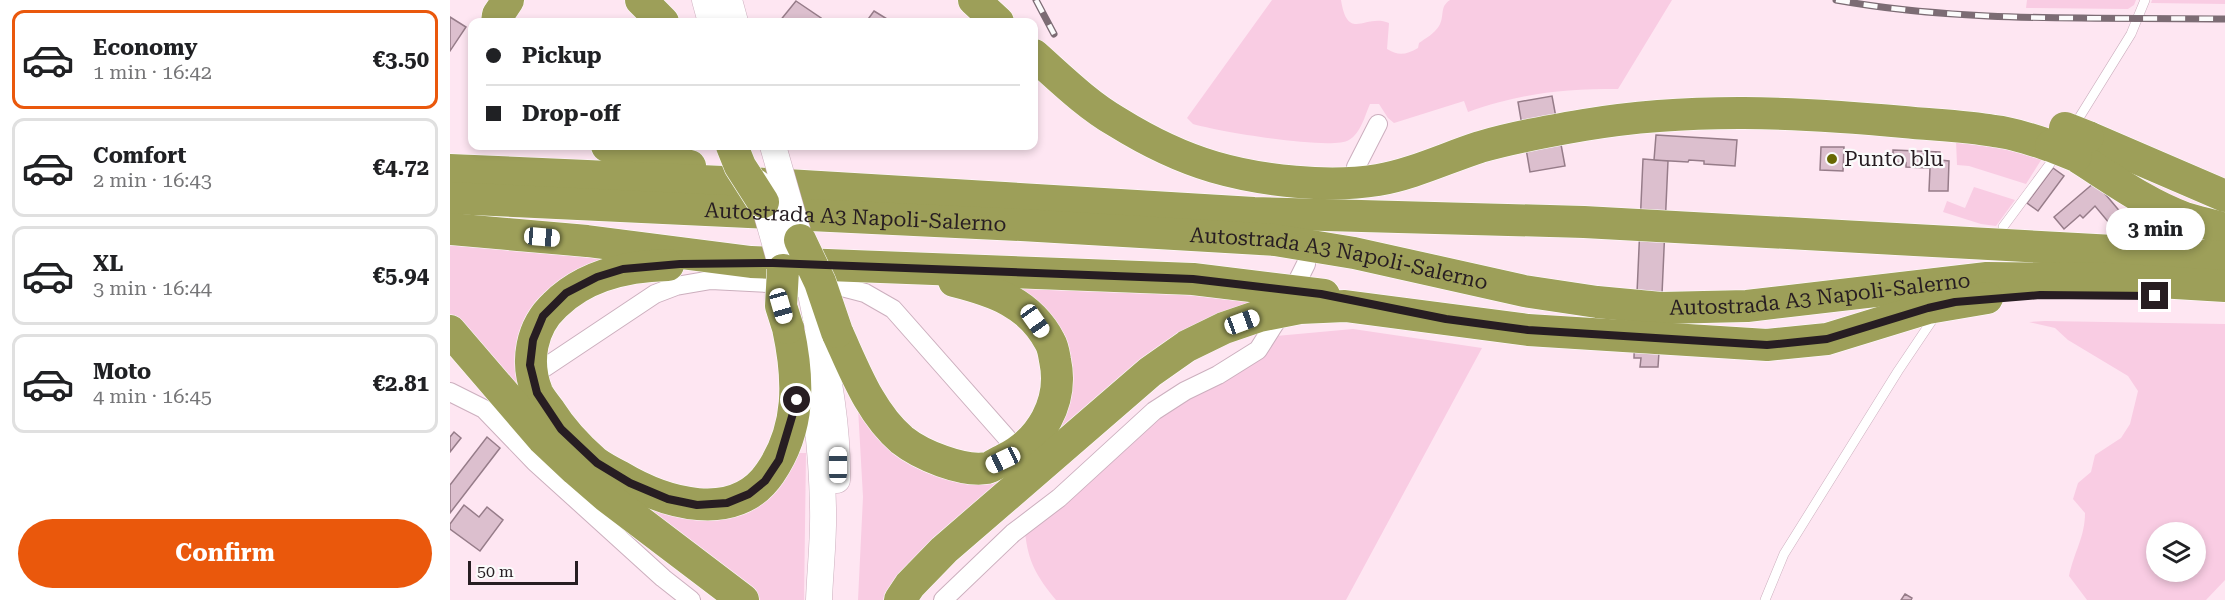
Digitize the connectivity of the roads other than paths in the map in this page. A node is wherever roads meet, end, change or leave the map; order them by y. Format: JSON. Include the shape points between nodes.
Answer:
{"nodes":[{"id":1,"x":508,"y":0,"type":"edge"},
{"id":2,"x":641,"y":0,"type":"edge"},
{"id":3,"x":705,"y":0,"type":"edge"},
{"id":4,"x":729,"y":0,"type":"edge"},
{"id":5,"x":974,"y":0,"type":"edge"},
{"id":6,"x":2145,"y":0,"type":"edge"},
{"id":7,"x":498,"y":18,"type":"edge"},
{"id":8,"x":659,"y":18,"type":"edge"},
{"id":9,"x":710,"y":18,"type":"edge"},
{"id":10,"x":734,"y":18,"type":"edge"},
{"id":11,"x":994,"y":18,"type":"edge"},
{"id":12,"x":1038,"y":58,"type":"edge"},
{"id":13,"x":1378,"y":124,"type":"dead end"},
{"id":14,"x":2070,"y":142,"type":"junction"},
{"id":15,"x":621,"y":150,"type":"edge"},
{"id":16,"x":734,"y":150,"type":"edge"},
{"id":17,"x":749,"y":150,"type":"edge"},
{"id":18,"x":773,"y":150,"type":"edge"},
{"id":19,"x":450,"y":170,"type":"edge"},
{"id":20,"x":1358,"y":175,"type":"junction"},
{"id":21,"x":766,"y":193,"type":"junction"},
{"id":22,"x":2225,"y":196,"type":"edge"},
{"id":23,"x":450,"y":198,"type":"edge"},
{"id":24,"x":1000,"y":198,"type":"junction"},
{"id":25,"x":2003,"y":227,"type":"dead end"},
{"id":26,"x":450,"y":229,"type":"edge"},
{"id":27,"x":2225,"y":229,"type":"edge"},
{"id":28,"x":800,"y":240,"type":"joint"},
{"id":29,"x":2225,"y":257,"type":"edge"},
{"id":30,"x":751,"y":262,"type":"junction"},
{"id":31,"x":1306,"y":264,"type":"dead end"},
{"id":32,"x":904,"y":267,"type":"junction"},
{"id":33,"x":783,"y":270,"type":"joint"},
{"id":34,"x":1297,"y":282,"type":"dead end"},
{"id":35,"x":2225,"y":288,"type":"edge"},
{"id":36,"x":1938,"y":312,"type":"dead end"},
{"id":37,"x":1446,"y":319,"type":"junction"},
{"id":38,"x":1277,"y":320,"type":"dead end"},
{"id":39,"x":810,"y":328,"type":"junction"},
{"id":40,"x":450,"y":331,"type":"edge"},
{"id":41,"x":541,"y":370,"type":"dead end"},
{"id":42,"x":450,"y":392,"type":"edge"},
{"id":43,"x":1014,"y":446,"type":"dead end"},
{"id":44,"x":1042,"y":479,"type":"dead end"},
{"id":45,"x":1059,"y":498,"type":"junction"},
{"id":46,"x":691,"y":600,"type":"edge"},
{"id":47,"x":743,"y":600,"type":"edge"},
{"id":48,"x":819,"y":600,"type":"edge"},
{"id":49,"x":836,"y":600,"type":"edge"},
{"id":50,"x":900,"y":600,"type":"edge"},
{"id":51,"x":943,"y":600,"type":"edge"},
{"id":52,"x":1765,"y":600,"type":"edge"}],
"edges":[{"from":1,"to":7,"type":"highway"},
{"from":2,"to":8,"type":"highway"},
{"from":3,"to":9,"type":"main road"},
{"from":4,"to":10,"type":"main road"},
{"from":5,"to":11,"type":"highway"},
{"from":6,"to":25,"type":"lane","via":[[2131,33],[2053,160]]},
{"from":12,"to":20,"type":"highway","via":[[1116,121],[1213,167],[1267,178],[1322,182]]},
{"from":13,"to":20,"type":"street"},
{"from":14,"to":20,"type":"highway","via":[[1823,114],[1692,113],[1587,124],[1505,140],[1398,176]]},
{"from":14,"to":22,"type":"highway"},
{"from":14,"to":27,"type":"highway","via":[[2127,189],[2184,218]]},
{"from":15,"to":21,"type":"highway"},
{"from":16,"to":21,"type":"highway","bridge":true,"via":[[740,166]]},
{"from":17,"to":21,"type":"main road","bridge":true},
{"from":18,"to":28,"type":"main road","bridge":true},
{"from":19,"to":21,"type":"highway","name":"Autostrada A3 Napoli-Salerno"},
{"from":20,"to":24,"type":"highway","via":[[1232,192]]},
{"from":21,"to":24,"type":"highway","name":"Autostrada A3 Napoli-Salerno"},
{"from":21,"to":33,"type":"main road","bridge":true},
{"from":23,"to":35,"type":"highway","name":"Autostrada A3 Napoli-Salerno","via":[[1275,240],[1354,253],[1524,291],[1661,308],[1747,306],[1986,278],[2109,279]]},
{"from":24,"to":29,"type":"highway","name":"Autostrada A3 Napoli-Salerno","via":[[1254,213],[1584,222]]},
{"from":26,"to":30,"type":"highway"},
{"from":28,"to":39,"type":"highway","bridge":true,"via":[[820,282]]},
{"from":30,"to":32,"type":"highway"},
{"from":30,"to":39,"type":"highway","via":[[623,269],[566,293],[543,316],[533,340],[530,365],[537,393],[561,429],[597,463],[630,483],[668,499],[697,505],[727,503],[749,494],[765,481],[779,460],[797,400],[794,353]]},
{"from":31,"to":34,"type":"street"},
{"from":32,"to":37,"type":"highway","via":[[1193,279],[1321,294]]},
{"from":32,"to":39,"type":"highway","via":[[1004,297],[1035,321],[1051,344],[1058,373],[1055,403],[1039,432],[1018,453],[987,468],[958,466],[932,458],[903,440],[881,417],[861,383]]},
{"from":33,"to":39,"type":"highway","bridge":true,"via":[[781,306]]},
{"from":35,"to":37,"type":"highway","via":[[2155,296],[2040,295],[1955,302],[1827,339],[1767,345],[1540,331]]},
{"from":36,"to":52,"type":"lane","via":[[1784,554]]},
{"from":37,"to":50,"type":"highway","via":[[1345,306],[1300,308],[1259,316],[1187,346],[1150,372],[944,550]]},
{"from":38,"to":45,"type":"street","via":[[1258,350],[1154,411]]},
{"from":39,"to":48,"type":"main road","via":[[824,510]]},
{"from":39,"to":49,"type":"main road","via":[[831,387],[838,442]]},
{"from":40,"to":47,"type":"highway","via":[[543,439],[576,470]]},
{"from":41,"to":43,"type":"street","via":[[655,294],[676,286],[711,280],[842,287],[865,293],[892,309]]},
{"from":42,"to":46,"type":"street","via":[[489,405],[536,462]]},
{"from":44,"to":45,"type":"street"},
{"from":45,"to":51,"type":"street","via":[[1013,533]]}]}
